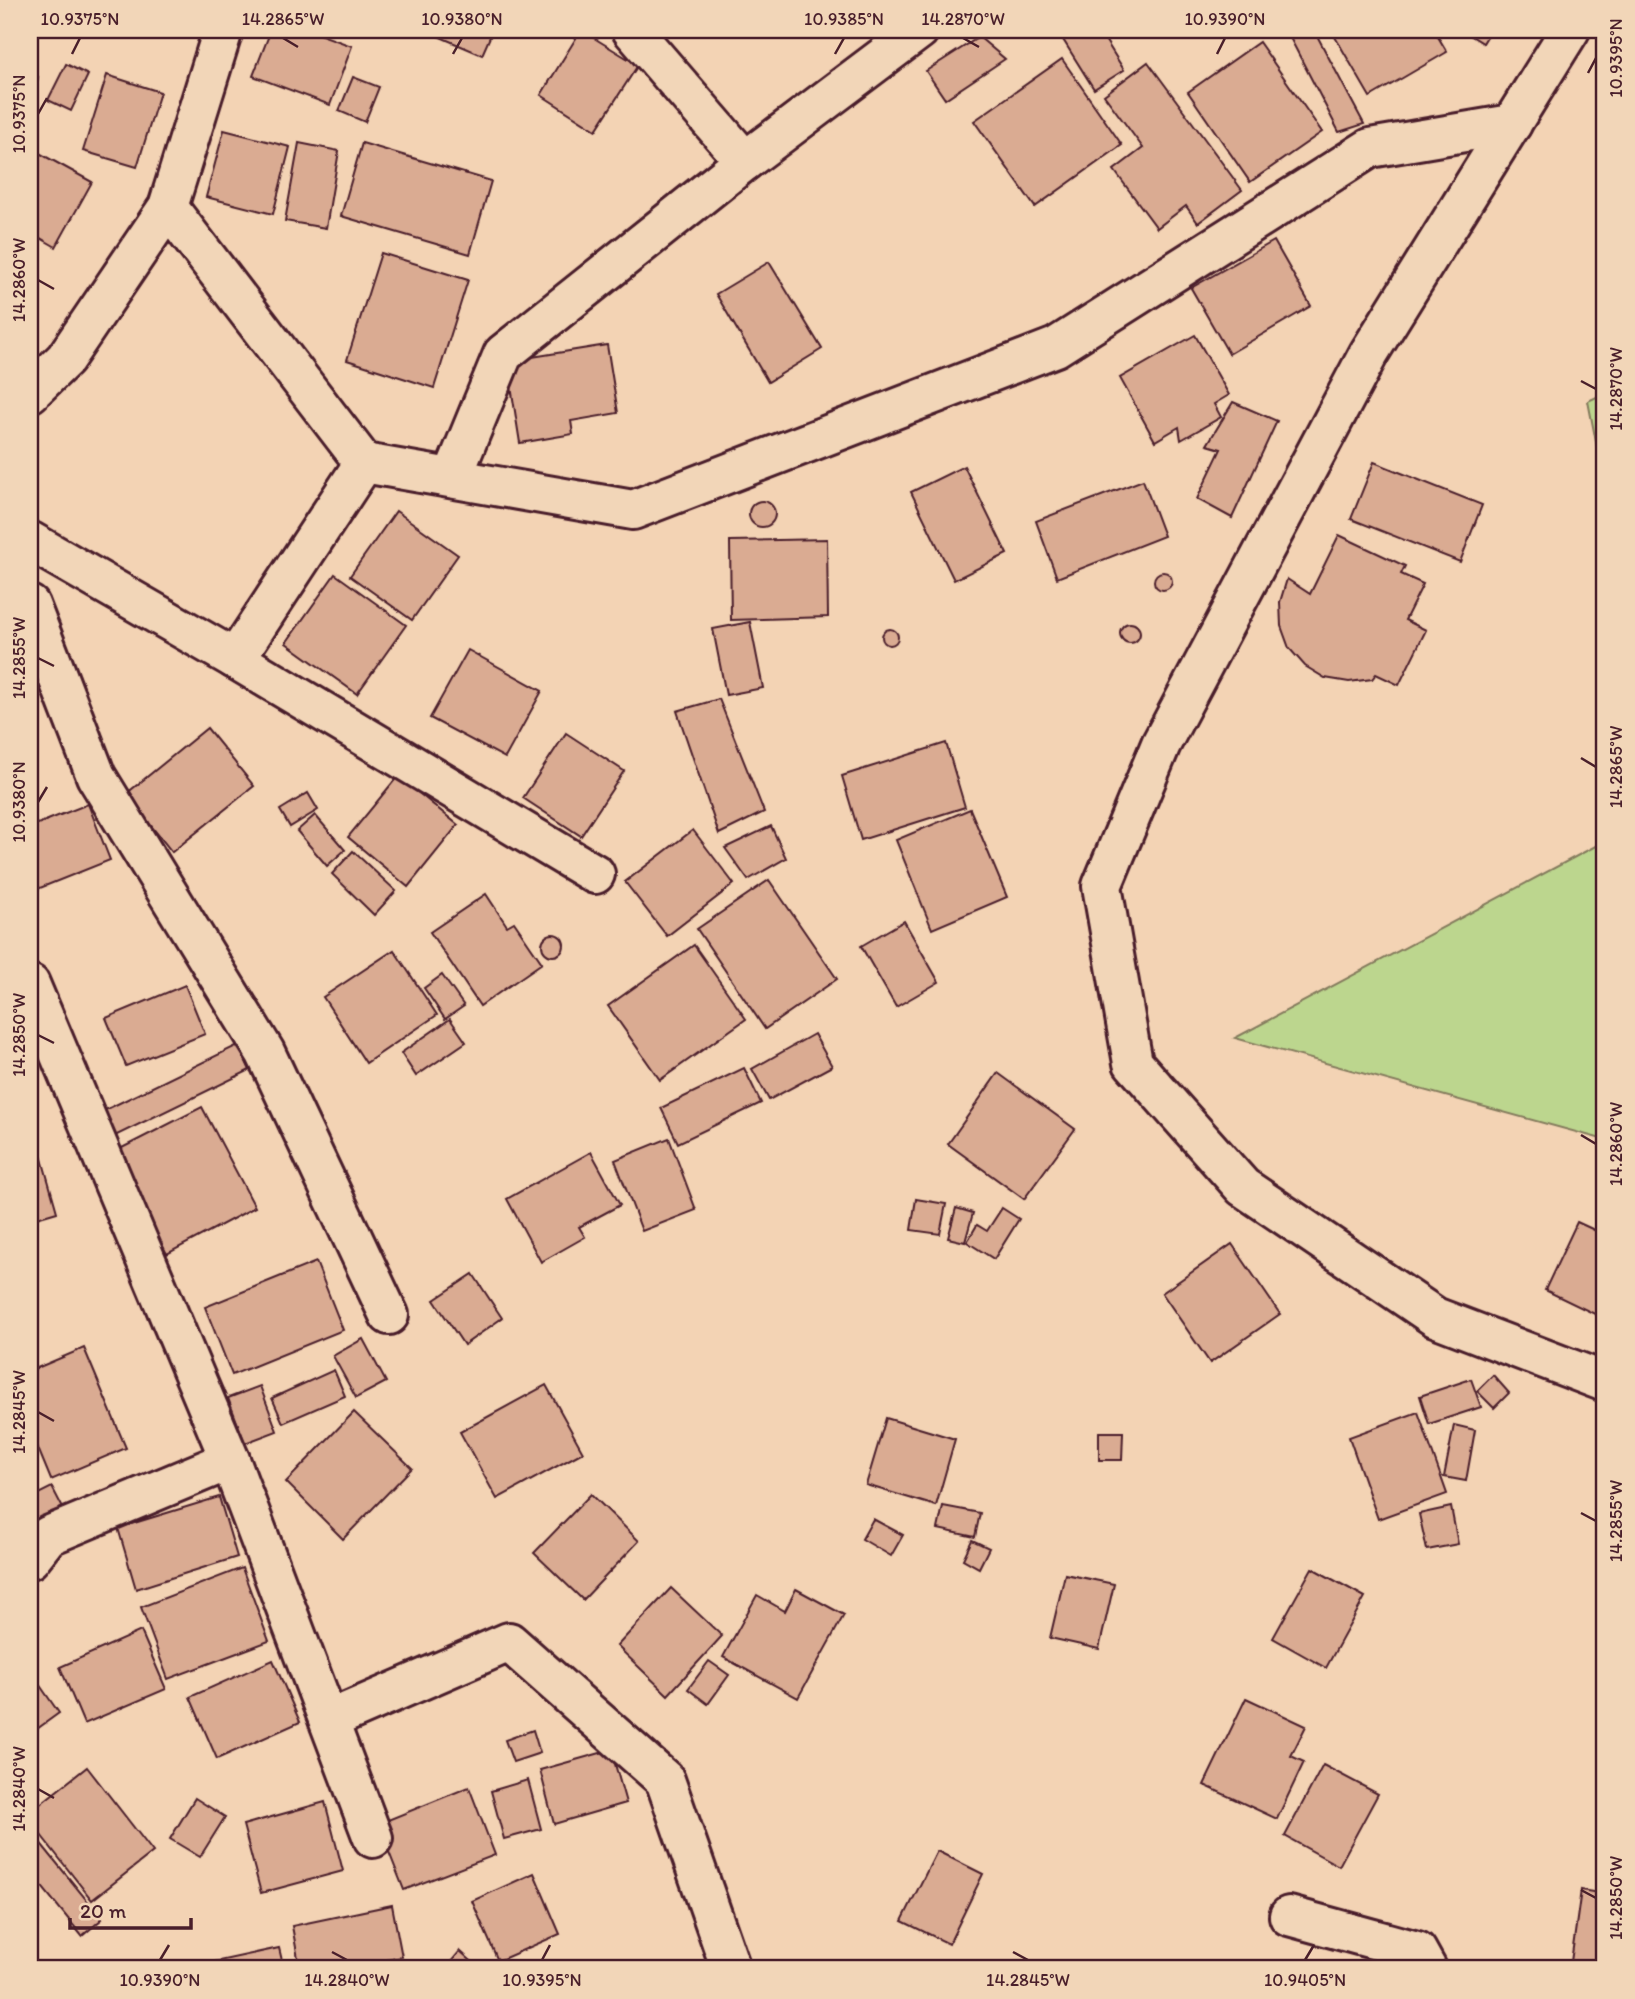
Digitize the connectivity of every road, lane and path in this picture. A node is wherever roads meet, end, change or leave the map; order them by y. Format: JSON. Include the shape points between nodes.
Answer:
{"nodes":[{"id":1,"x":223,"y":30,"type":"edge"},
{"id":2,"x":632,"y":30,"type":"edge"},
{"id":3,"x":919,"y":30,"type":"edge"},
{"id":4,"x":1570,"y":30,"type":"edge"},
{"id":5,"x":1513,"y":124,"type":"junction"},
{"id":6,"x":746,"y":161,"type":"junction"},
{"id":7,"x":168,"y":207,"type":"junction"},
{"id":8,"x":30,"y":393,"type":"edge"},
{"id":9,"x":364,"y":463,"type":"junction"},
{"id":10,"x":452,"y":478,"type":"junction"},
{"id":11,"x":30,"y":541,"type":"edge"},
{"id":12,"x":30,"y":605,"type":"edge"},
{"id":13,"x":235,"y":659,"type":"junction"},
{"id":14,"x":594,"y":874,"type":"dead end"},
{"id":15,"x":30,"y":984,"type":"edge"},
{"id":16,"x":389,"y":1315,"type":"dead end"},
{"id":17,"x":1605,"y":1382,"type":"edge"},
{"id":18,"x":230,"y":1460,"type":"junction"},
{"id":19,"x":30,"y":1559,"type":"edge"},
{"id":20,"x":328,"y":1720,"type":"junction"},
{"id":21,"x":373,"y":1838,"type":"dead end"},
{"id":22,"x":1289,"y":1916,"type":"dead end"},
{"id":23,"x":731,"y":1969,"type":"edge"},
{"id":24,"x":1427,"y":1969,"type":"edge"}],
"edges":[{"from":1,"to":7,"type":"street"},
{"from":2,"to":6,"type":"street"},
{"from":3,"to":6,"type":"street"},
{"from":4,"to":5,"type":"street"},
{"from":5,"to":10,"type":"street","via":[[1370,148],[1056,347],[633,510]]},
{"from":5,"to":17,"type":"street","via":[[1369,353],[1161,744],[1102,886],[1133,1063],[1243,1187],[1435,1317]]},
{"from":6,"to":10,"type":"street","via":[[503,354]]},
{"from":7,"to":8,"type":"street","via":[[65,359]]},
{"from":7,"to":9,"type":"street"},
{"from":9,"to":10,"type":"street"},
{"from":9,"to":13,"type":"street"},
{"from":11,"to":13,"type":"street"},
{"from":12,"to":16,"type":"street","via":[[96,776],[265,1052]]},
{"from":13,"to":14,"type":"street"},
{"from":15,"to":18,"type":"street"},
{"from":18,"to":19,"type":"street","via":[[48,1536]]},
{"from":18,"to":20,"type":"street"},
{"from":20,"to":21,"type":"street"},
{"from":20,"to":23,"type":"street","via":[[509,1642],[665,1780]]},
{"from":22,"to":24,"type":"street","via":[[1417,1951]]}]}
